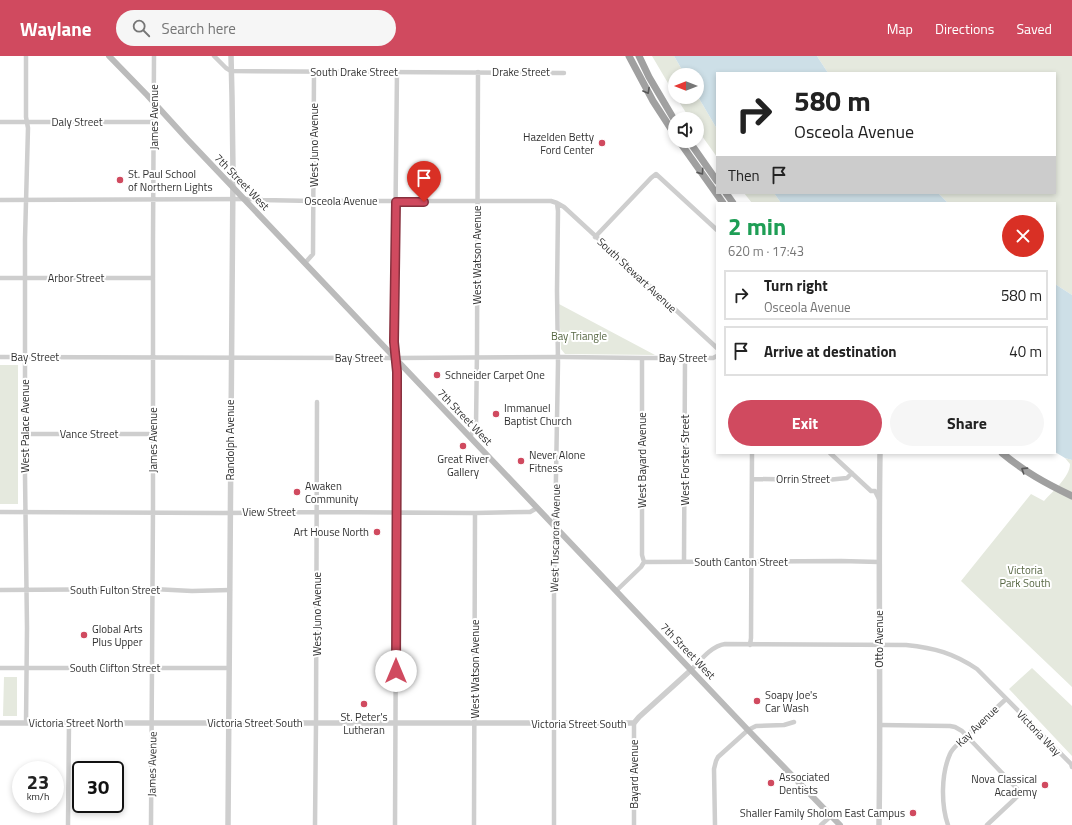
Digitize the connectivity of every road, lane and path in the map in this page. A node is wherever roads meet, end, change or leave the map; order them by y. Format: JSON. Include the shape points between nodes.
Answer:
{"nodes":[{"id":1,"x":26,"y":56,"type":"edge"},
{"id":2,"x":109,"y":56,"type":"edge"},
{"id":3,"x":154,"y":56,"type":"edge"},
{"id":4,"x":214,"y":56,"type":"edge"},
{"id":5,"x":230,"y":56,"type":"edge"},
{"id":6,"x":629,"y":56,"type":"edge"},
{"id":7,"x":639,"y":56,"type":"edge"},
{"id":8,"x":231,"y":71,"type":"junction"},
{"id":9,"x":314,"y":71,"type":"junction"},
{"id":10,"x":397,"y":72,"type":"junction"},
{"id":11,"x":478,"y":72,"type":"junction"},
{"id":12,"x":564,"y":73,"type":"dead end"},
{"id":13,"x":154,"y":103,"type":"junction"},
{"id":14,"x":670,"y":112,"type":"edge"},
{"id":15,"x":0,"y":122,"type":"edge"},
{"id":16,"x":27,"y":122,"type":"junction"},
{"id":17,"x":154,"y":122,"type":"junction"},
{"id":18,"x":668,"y":124,"type":"edge"},
{"id":19,"x":684,"y":148,"type":"edge"},
{"id":20,"x":694,"y":148,"type":"edge"},
{"id":21,"x":716,"y":180,"type":"edge"},
{"id":22,"x":232,"y":186,"type":"junction"},
{"id":23,"x":716,"y":193,"type":"edge"},
{"id":24,"x":0,"y":200,"type":"edge"},
{"id":25,"x":26,"y":200,"type":"junction"},
{"id":26,"x":153,"y":200,"type":"junction"},
{"id":27,"x":232,"y":200,"type":"junction"},
{"id":28,"x":246,"y":200,"type":"junction"},
{"id":29,"x":313,"y":201,"type":"junction"},
{"id":30,"x":477,"y":201,"type":"junction"},
{"id":31,"x":396,"y":202,"type":"junction"},
{"id":32,"x":557,"y":203,"type":"junction"},
{"id":33,"x":716,"y":229,"type":"edge"},
{"id":34,"x":595,"y":237,"type":"junction"},
{"id":35,"x":305,"y":263,"type":"junction"},
{"id":36,"x":0,"y":278,"type":"edge"},
{"id":37,"x":26,"y":278,"type":"junction"},
{"id":38,"x":153,"y":278,"type":"junction"},
{"id":39,"x":716,"y":347,"type":"edge"},
{"id":40,"x":716,"y":356,"type":"edge"},
{"id":41,"x":0,"y":357,"type":"edge"},
{"id":42,"x":26,"y":357,"type":"junction"},
{"id":43,"x":153,"y":357,"type":"junction"},
{"id":44,"x":231,"y":357,"type":"junction"},
{"id":45,"x":558,"y":357,"type":"junction"},
{"id":46,"x":395,"y":358,"type":"junction"},
{"id":47,"x":477,"y":358,"type":"junction"},
{"id":48,"x":642,"y":358,"type":"junction"},
{"id":49,"x":685,"y":358,"type":"junction"},
{"id":50,"x":317,"y":402,"type":"dead end"},
{"id":51,"x":25,"y":434,"type":"junction"},
{"id":52,"x":153,"y":434,"type":"junction"},
{"id":53,"x":470,"y":437,"type":"junction"},
{"id":54,"x":752,"y":454,"type":"edge"},
{"id":55,"x":831,"y":454,"type":"edge"},
{"id":56,"x":880,"y":454,"type":"edge"},
{"id":57,"x":1003,"y":454,"type":"edge"},
{"id":58,"x":852,"y":473,"type":"junction"},
{"id":59,"x":752,"y":479,"type":"junction"},
{"id":60,"x":1072,"y":496,"type":"edge"},
{"id":61,"x":880,"y":500,"type":"junction"},
{"id":62,"x":537,"y":508,"type":"junction"},
{"id":63,"x":0,"y":512,"type":"edge"},
{"id":64,"x":26,"y":512,"type":"junction"},
{"id":65,"x":153,"y":512,"type":"junction"},
{"id":66,"x":230,"y":512,"type":"junction"},
{"id":67,"x":317,"y":512,"type":"junction"},
{"id":68,"x":397,"y":512,"type":"junction"},
{"id":69,"x":475,"y":513,"type":"junction"},
{"id":70,"x":555,"y":526,"type":"junction"},
{"id":71,"x":644,"y":562,"type":"junction"},
{"id":72,"x":684,"y":562,"type":"junction"},
{"id":73,"x":752,"y":562,"type":"junction"},
{"id":74,"x":879,"y":562,"type":"junction"},
{"id":75,"x":0,"y":590,"type":"edge"},
{"id":76,"x":26,"y":590,"type":"junction"},
{"id":77,"x":153,"y":590,"type":"junction"},
{"id":78,"x":230,"y":590,"type":"junction"},
{"id":79,"x":616,"y":591,"type":"junction"},
{"id":80,"x":750,"y":644,"type":"junction"},
{"id":81,"x":879,"y":645,"type":"junction"},
{"id":82,"x":0,"y":668,"type":"edge"},
{"id":83,"x":26,"y":668,"type":"junction"},
{"id":84,"x":153,"y":668,"type":"junction"},
{"id":85,"x":229,"y":668,"type":"junction"},
{"id":86,"x":691,"y":670,"type":"junction"},
{"id":87,"x":1006,"y":698,"type":"junction"},
{"id":88,"x":794,"y":722,"type":"dead end"},
{"id":89,"x":0,"y":723,"type":"edge"},
{"id":90,"x":26,"y":723,"type":"junction"},
{"id":91,"x":69,"y":723,"type":"junction"},
{"id":92,"x":153,"y":723,"type":"junction"},
{"id":93,"x":229,"y":723,"type":"junction"},
{"id":94,"x":316,"y":723,"type":"junction"},
{"id":95,"x":634,"y":723,"type":"junction"},
{"id":96,"x":396,"y":724,"type":"junction"},
{"id":97,"x":474,"y":724,"type":"junction"},
{"id":98,"x":554,"y":724,"type":"junction"},
{"id":99,"x":880,"y":725,"type":"junction"},
{"id":100,"x":748,"y":730,"type":"junction"},
{"id":101,"x":966,"y":735,"type":"junction"},
{"id":102,"x":1072,"y":767,"type":"edge"},
{"id":103,"x":831,"y":816,"type":"junction"},
{"id":104,"x":68,"y":825,"type":"edge"},
{"id":105,"x":151,"y":825,"type":"edge"},
{"id":106,"x":228,"y":825,"type":"edge"},
{"id":107,"x":315,"y":825,"type":"edge"},
{"id":108,"x":395,"y":825,"type":"edge"},
{"id":109,"x":474,"y":825,"type":"edge"},
{"id":110,"x":554,"y":825,"type":"edge"},
{"id":111,"x":634,"y":825,"type":"edge"},
{"id":112,"x":715,"y":825,"type":"edge"},
{"id":113,"x":821,"y":825,"type":"edge"},
{"id":114,"x":840,"y":825,"type":"edge"},
{"id":115,"x":879,"y":825,"type":"edge"},
{"id":116,"x":948,"y":825,"type":"edge"},
{"id":117,"x":987,"y":825,"type":"edge"}],
"edges":[{"from":1,"to":16,"type":"street","name":"West Palace Avenue"},
{"from":2,"to":13,"type":"main road","name":"7th Street West"},
{"from":3,"to":13,"type":"street","name":"James Avenue"},
{"from":4,"to":8,"type":"street"},
{"from":5,"to":8,"type":"street","name":"Randolph Avenue"},
{"from":6,"to":18,"type":"highway","one_way":true},
{"from":7,"to":14,"type":"highway"},
{"from":8,"to":9,"type":"street","name":"South Drake Street"},
{"from":8,"to":22,"type":"street","name":"Randolph Avenue"},
{"from":9,"to":10,"type":"street","name":"South Drake Street"},
{"from":9,"to":29,"type":"street","name":"West Juno Avenue"},
{"from":10,"to":11,"type":"street","name":"South Drake Street"},
{"from":10,"to":31,"type":"street"},
{"from":11,"to":12,"type":"street","name":"Drake Street"},
{"from":11,"to":30,"type":"street","name":"West Watson Avenue"},
{"from":13,"to":17,"type":"street","name":"James Avenue"},
{"from":13,"to":22,"type":"main road","name":"7th Street West"},
{"from":15,"to":16,"type":"street","name":"Daly Street"},
{"from":16,"to":17,"type":"street","name":"Daly Street"},
{"from":16,"to":25,"type":"street","name":"West Palace Avenue"},
{"from":17,"to":26,"type":"street","name":"James Avenue"},
{"from":19,"to":23,"type":"highway","one_way":true},
{"from":20,"to":21,"type":"highway"},
{"from":22,"to":27,"type":"street","name":"Randolph Avenue"},
{"from":22,"to":28,"type":"main road","name":"7th Street West"},
{"from":24,"to":25,"type":"street"},
{"from":25,"to":26,"type":"street"},
{"from":25,"to":37,"type":"street","name":"West Palace Avenue"},
{"from":26,"to":27,"type":"street"},
{"from":26,"to":38,"type":"street","name":"James Avenue"},
{"from":27,"to":28,"type":"street","name":"Osceola Avenue"},
{"from":27,"to":44,"type":"street","name":"Randolph Avenue"},
{"from":28,"to":29,"type":"street","name":"Osceola Avenue"},
{"from":28,"to":35,"type":"main road","name":"7th Street West"},
{"from":29,"to":31,"type":"street","name":"Osceola Avenue"},
{"from":29,"to":35,"type":"street","name":"West Juno Avenue","via":[[313,254]]},
{"from":30,"to":31,"type":"street","name":"Osceola Avenue"},
{"from":30,"to":32,"type":"street","name":"Osceola Avenue"},
{"from":30,"to":47,"type":"street","name":"West Watson Avenue"},
{"from":31,"to":46,"type":"street"},
{"from":32,"to":34,"type":"street","name":"South Stewart Avenue"},
{"from":32,"to":45,"type":"street","name":"West Tuscarora Avenue"},
{"from":33,"to":34,"type":"street","via":[[656,174]]},
{"from":34,"to":39,"type":"street","name":"South Stewart Avenue"},
{"from":35,"to":46,"type":"main road","name":"7th Street West"},
{"from":36,"to":37,"type":"street","name":"Arbor Street"},
{"from":37,"to":38,"type":"street","name":"Arbor Street"},
{"from":37,"to":42,"type":"street","name":"West Palace Avenue"},
{"from":38,"to":43,"type":"street","name":"James Avenue"},
{"from":40,"to":49,"type":"street","name":"Bay Street"},
{"from":41,"to":42,"type":"street","name":"Bay Street"},
{"from":42,"to":43,"type":"street","name":"Bay Street"},
{"from":42,"to":51,"type":"street","name":"West Palace Avenue"},
{"from":43,"to":44,"type":"street","name":"Bay Street"},
{"from":43,"to":52,"type":"street","name":"James Avenue"},
{"from":44,"to":46,"type":"street","name":"Bay Street"},
{"from":44,"to":66,"type":"street","name":"Randolph Avenue"},
{"from":45,"to":47,"type":"street","name":"Bay Street"},
{"from":45,"to":48,"type":"street","name":"Bay Street"},
{"from":45,"to":70,"type":"street","name":"West Tuscarora Avenue"},
{"from":46,"to":47,"type":"street","name":"Bay Street"},
{"from":46,"to":53,"type":"main road","name":"7th Street West"},
{"from":46,"to":68,"type":"street"},
{"from":47,"to":53,"type":"street","name":"West Watson Avenue","via":[[476,425]]},
{"from":48,"to":49,"type":"street","name":"Bay Street"},
{"from":48,"to":71,"type":"street","name":"West Bayard Avenue"},
{"from":49,"to":72,"type":"street","name":"West Forster Street"},
{"from":50,"to":67,"type":"street","name":"West Juno Avenue"},
{"from":51,"to":52,"type":"street","name":"Vance Street"},
{"from":51,"to":64,"type":"street","name":"West Palace Avenue"},
{"from":52,"to":65,"type":"street","name":"James Avenue"},
{"from":53,"to":62,"type":"main road","name":"7th Street West"},
{"from":54,"to":59,"type":"street"},
{"from":55,"to":58,"type":"street"},
{"from":56,"to":61,"type":"street","name":"Otto Avenue"},
{"from":60,"to":57,"type":"highway","one_way":true,"via":[[1047,484]]},
{"from":58,"to":59,"type":"street","name":"Orrin Street","via":[[847,478],[827,480]]},
{"from":58,"to":61,"type":"street","via":[[875,492]]},
{"from":59,"to":73,"type":"street"},
{"from":61,"to":74,"type":"street","name":"Otto Avenue"},
{"from":62,"to":69,"type":"street","name":"View Street","via":[[530,512]]},
{"from":62,"to":70,"type":"main road","name":"7th Street West"},
{"from":63,"to":64,"type":"street","name":"View Street"},
{"from":64,"to":65,"type":"street","name":"View Street"},
{"from":64,"to":76,"type":"street","name":"West Palace Avenue"},
{"from":65,"to":66,"type":"street","name":"View Street"},
{"from":65,"to":77,"type":"street","name":"James Avenue"},
{"from":66,"to":67,"type":"street","name":"View Street"},
{"from":66,"to":78,"type":"street","name":"Randolph Avenue"},
{"from":67,"to":68,"type":"street","name":"View Street"},
{"from":67,"to":94,"type":"street","name":"West Juno Avenue"},
{"from":68,"to":69,"type":"street","name":"View Street"},
{"from":68,"to":96,"type":"street"},
{"from":69,"to":97,"type":"street","name":"West Watson Avenue"},
{"from":70,"to":79,"type":"main road","name":"7th Street West"},
{"from":70,"to":98,"type":"street","name":"West Tuscarora Avenue"},
{"from":71,"to":72,"type":"street","name":"South Canton Street"},
{"from":71,"to":79,"type":"street"},
{"from":72,"to":73,"type":"street","name":"South Canton Street"},
{"from":73,"to":74,"type":"street","name":"South Canton Street"},
{"from":73,"to":80,"type":"street"},
{"from":74,"to":81,"type":"street","name":"Otto Avenue"},
{"from":75,"to":76,"type":"street","name":"South Fulton Street"},
{"from":76,"to":77,"type":"street","name":"South Fulton Street"},
{"from":76,"to":83,"type":"street","name":"West Palace Avenue"},
{"from":77,"to":78,"type":"street","name":"South Fulton Street"},
{"from":77,"to":84,"type":"street","name":"James Avenue"},
{"from":78,"to":85,"type":"street","name":"Randolph Avenue"},
{"from":79,"to":86,"type":"main road","name":"7th Street West"},
{"from":80,"to":81,"type":"street","name":"Victoria Street South"},
{"from":80,"to":86,"type":"street","name":"Victoria Street South","via":[[721,645]]},
{"from":81,"to":87,"type":"street","name":"Victoria Street South","via":[[915,646],[953,655],[977,670]]},
{"from":81,"to":99,"type":"street","name":"Otto Avenue"},
{"from":82,"to":83,"type":"street","name":"South Clifton Street"},
{"from":83,"to":84,"type":"street","name":"South Clifton Street"},
{"from":83,"to":90,"type":"street","name":"West Palace Avenue"},
{"from":84,"to":85,"type":"street","name":"South Clifton Street"},
{"from":84,"to":92,"type":"street","name":"James Avenue"},
{"from":85,"to":93,"type":"street","name":"Randolph Avenue"},
{"from":86,"to":95,"type":"street","name":"Victoria Street South"},
{"from":86,"to":100,"type":"main road","name":"7th Street West"},
{"from":87,"to":101,"type":"street","name":"Kay Avenue"},
{"from":87,"to":102,"type":"street","name":"Victoria Way"},
{"from":88,"to":100,"type":"street","via":[[756,726]]},
{"from":89,"to":90,"type":"street","name":"Victoria Street North"},
{"from":90,"to":91,"type":"street","name":"Victoria Street North"},
{"from":91,"to":92,"type":"street","name":"Victoria Street North"},
{"from":91,"to":104,"type":"street"},
{"from":92,"to":93,"type":"street","name":"Victoria Street South"},
{"from":92,"to":105,"type":"street","name":"James Avenue"},
{"from":93,"to":94,"type":"street","name":"Victoria Street South"},
{"from":93,"to":106,"type":"street","name":"Randolph Avenue"},
{"from":94,"to":96,"type":"street","name":"Victoria Street South"},
{"from":94,"to":107,"type":"street","name":"West Juno Avenue"},
{"from":95,"to":98,"type":"street","name":"Victoria Street South"},
{"from":95,"to":111,"type":"street","name":"Bayard Avenue"},
{"from":96,"to":97,"type":"street","name":"Victoria Street South"},
{"from":96,"to":108,"type":"street"},
{"from":97,"to":98,"type":"street","name":"Victoria Street South"},
{"from":97,"to":109,"type":"street","name":"West Watson Avenue"},
{"from":98,"to":110,"type":"street","name":"West Tuscarora Avenue"},
{"from":99,"to":101,"type":"street","via":[[950,726]]},
{"from":99,"to":115,"type":"street","name":"Otto Avenue"},
{"from":100,"to":103,"type":"main road","name":"7th Street West"},
{"from":100,"to":112,"type":"street","via":[[716,761]]},
{"from":101,"to":116,"type":"street","name":"Kay Avenue","via":[[952,750],[945,774],[943,791]]},
{"from":101,"to":117,"type":"street","via":[[1021,793]]},
{"from":103,"to":113,"type":"street"},
{"from":103,"to":114,"type":"main road","name":"7th Street West"}]}
